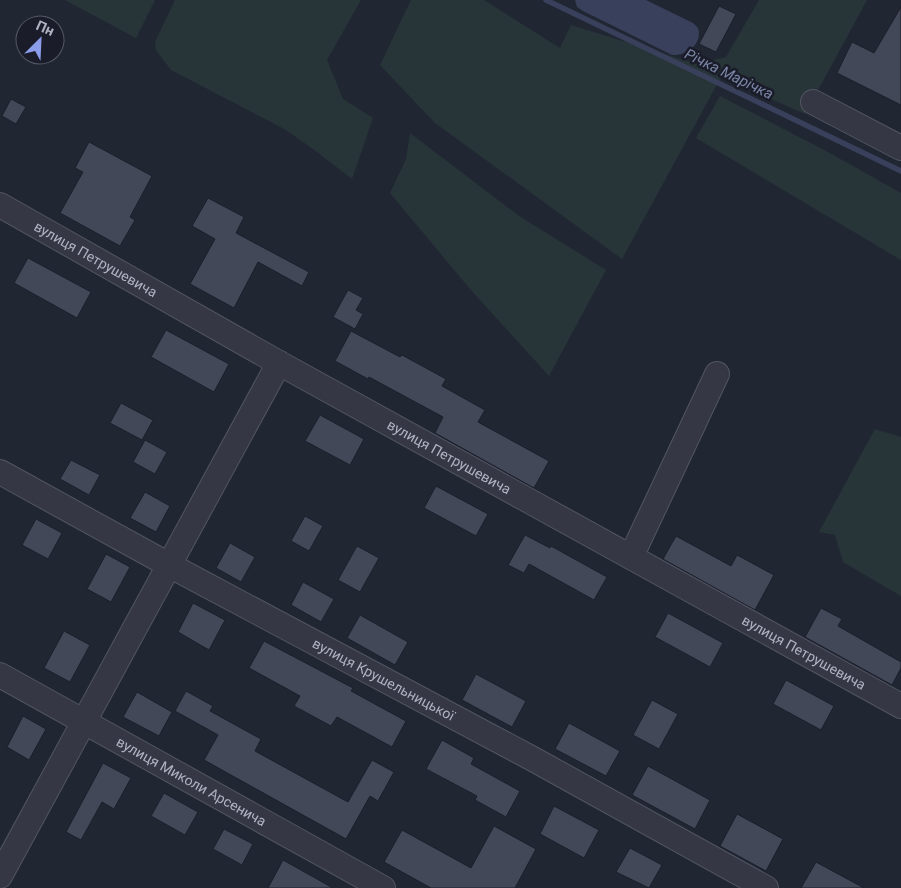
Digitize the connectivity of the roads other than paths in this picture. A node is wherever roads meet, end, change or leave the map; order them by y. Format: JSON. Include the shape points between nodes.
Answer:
{"nodes":[{"id":1,"x":813,"y":102,"type":"dead end"},
{"id":2,"x":901,"y":148,"type":"edge"},
{"id":3,"x":0,"y":205,"type":"edge"},
{"id":4,"x":279,"y":363,"type":"junction"},
{"id":5,"x":716,"y":374,"type":"dead end"},
{"id":6,"x":0,"y":472,"type":"edge"},
{"id":7,"x":631,"y":557,"type":"junction"},
{"id":8,"x":169,"y":565,"type":"junction"},
{"id":9,"x":0,"y":675,"type":"edge"},
{"id":10,"x":901,"y":706,"type":"edge"},
{"id":11,"x":83,"y":722,"type":"junction"},
{"id":12,"x":0,"y":876,"type":"edge"},
{"id":13,"x":383,"y":888,"type":"edge"},
{"id":14,"x":766,"y":888,"type":"edge"}],
"edges":[{"from":1,"to":2,"type":"street"},
{"from":3,"to":4,"type":"street","name":"вулиця Петрушевича"},
{"from":4,"to":7,"type":"street","name":"вулиця Петрушевича"},
{"from":4,"to":8,"type":"street"},
{"from":5,"to":7,"type":"street"},
{"from":6,"to":8,"type":"street","name":"вулиця Крушельницької"},
{"from":7,"to":10,"type":"street","name":"вулиця Петрушевича"},
{"from":8,"to":11,"type":"street"},
{"from":8,"to":14,"type":"street","name":"вулиця Крушельницької","via":[[533,759]]},
{"from":9,"to":11,"type":"street","name":"вулиця Миколи Арсенича"},
{"from":11,"to":12,"type":"street"},
{"from":11,"to":13,"type":"street","name":"вулиця Миколи Арсенича"}]}
